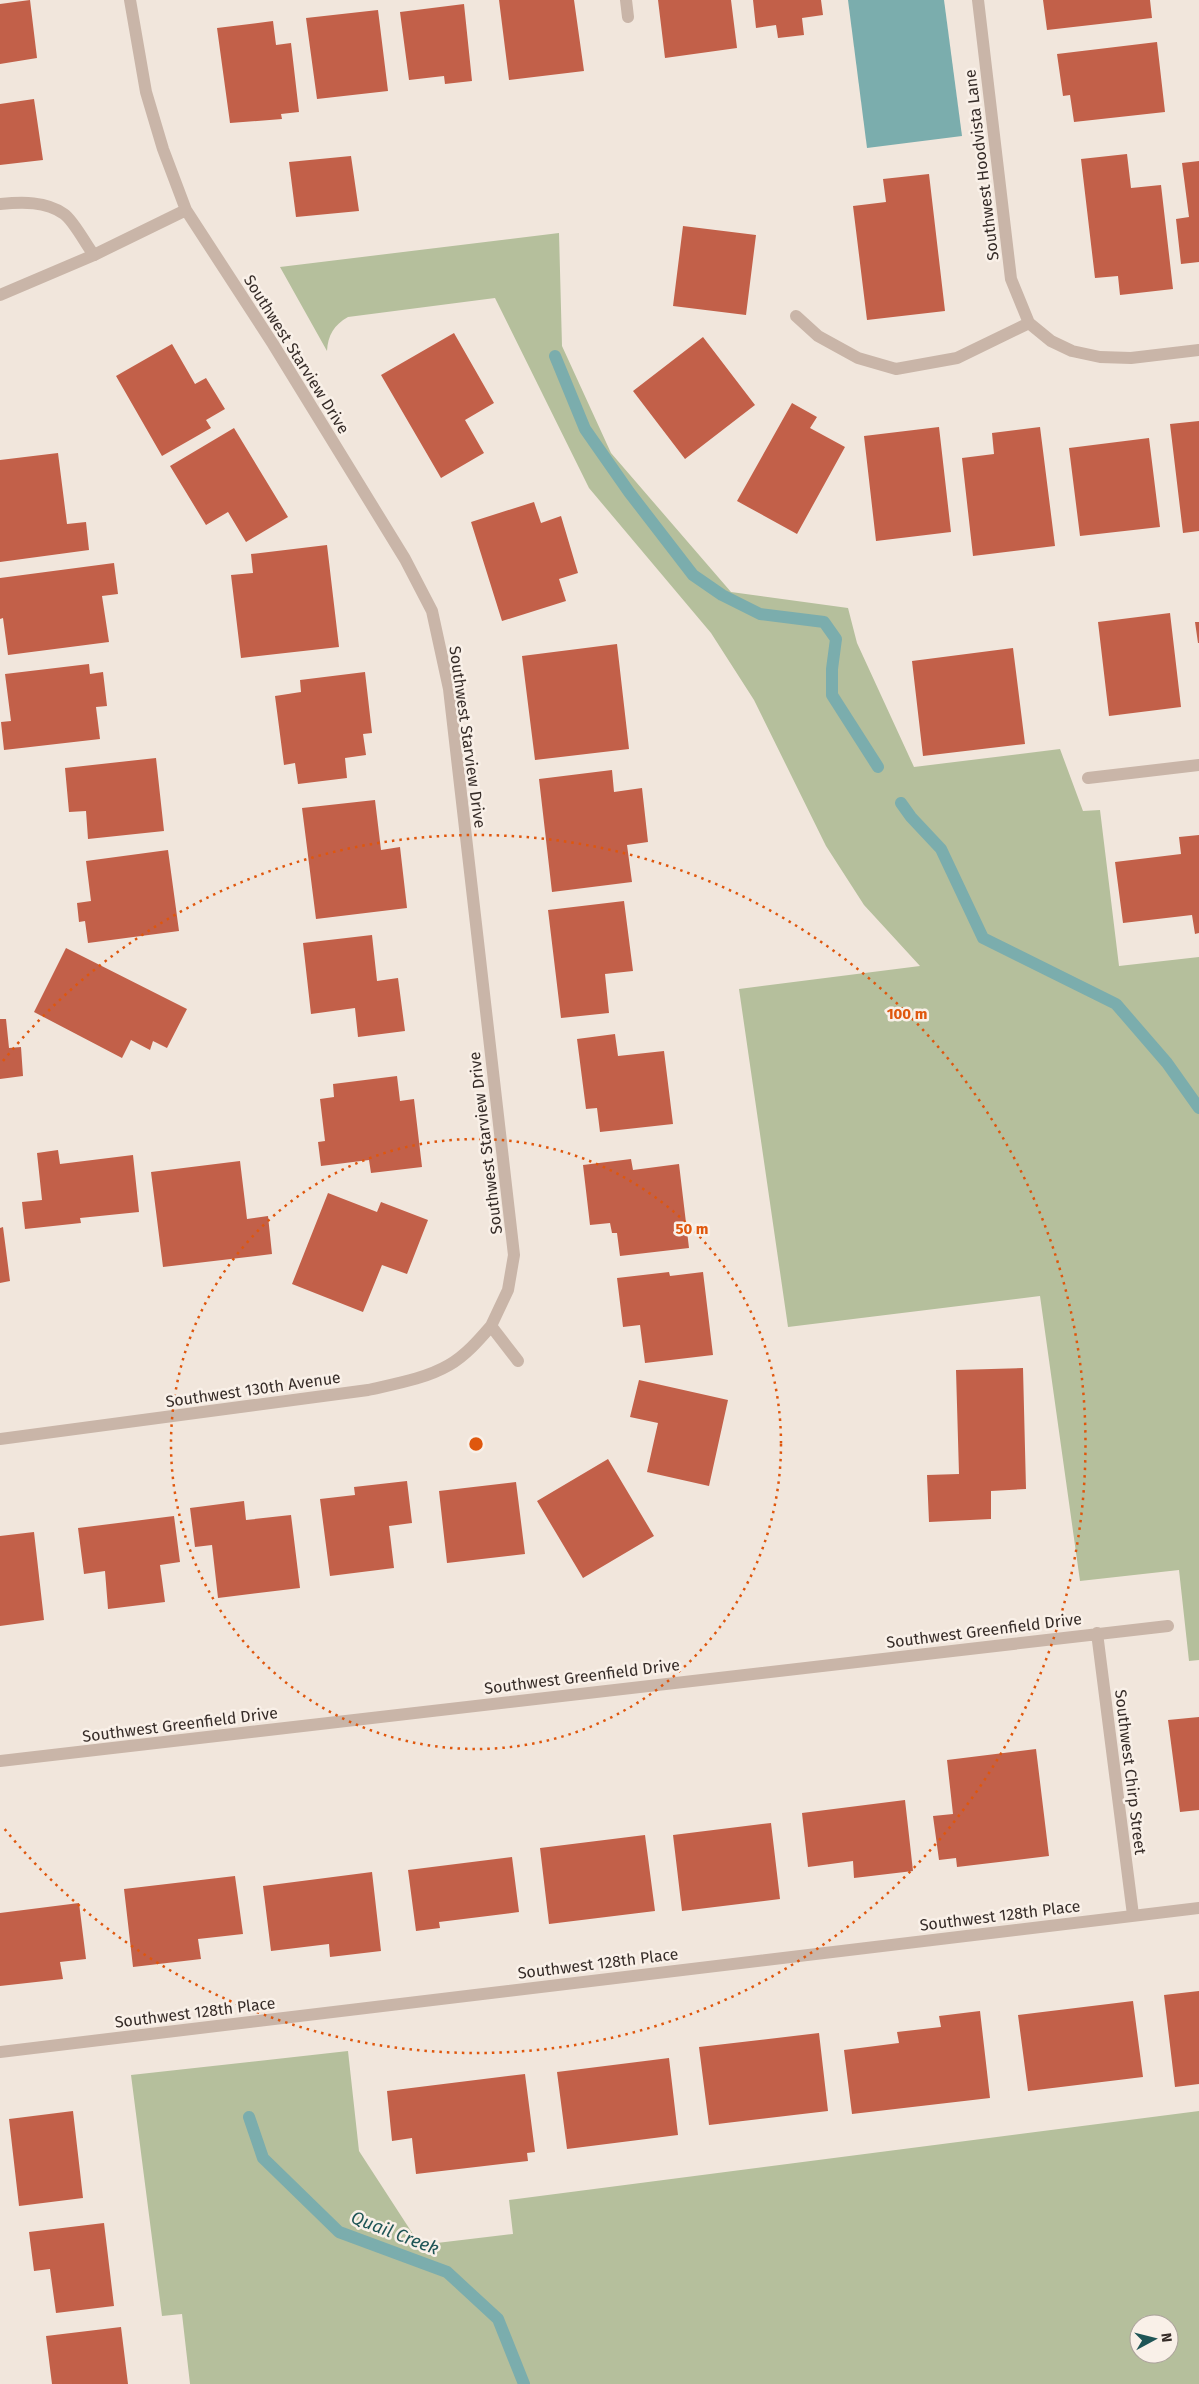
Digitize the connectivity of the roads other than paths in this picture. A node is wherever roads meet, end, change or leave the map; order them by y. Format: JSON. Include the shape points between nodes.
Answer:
{"nodes":[{"id":1,"x":130,"y":0,"type":"edge"},
{"id":2,"x":626,"y":0,"type":"edge"},
{"id":3,"x":978,"y":0,"type":"edge"},
{"id":4,"x":628,"y":17,"type":"dead end"},
{"id":5,"x":0,"y":204,"type":"edge"},
{"id":6,"x":186,"y":210,"type":"junction"},
{"id":7,"x":94,"y":256,"type":"junction"},
{"id":8,"x":0,"y":295,"type":"edge"},
{"id":9,"x":796,"y":316,"type":"dead end"},
{"id":10,"x":1029,"y":323,"type":"junction"},
{"id":11,"x":1199,"y":350,"type":"edge"},
{"id":12,"x":1199,"y":765,"type":"edge"},
{"id":13,"x":1088,"y":778,"type":"dead end"},
{"id":14,"x":492,"y":1326,"type":"junction"},
{"id":15,"x":518,"y":1361,"type":"dead end"},
{"id":16,"x":0,"y":1439,"type":"edge"},
{"id":17,"x":1168,"y":1626,"type":"dead end"},
{"id":18,"x":1097,"y":1633,"type":"junction"},
{"id":19,"x":0,"y":1761,"type":"edge"},
{"id":20,"x":1199,"y":1908,"type":"edge"},
{"id":21,"x":1133,"y":1915,"type":"junction"},
{"id":22,"x":0,"y":2052,"type":"edge"}],
"edges":[{"from":1,"to":6,"type":"street","name":"Southwest Starview Drive","via":[[146,92]]},
{"from":2,"to":4,"type":"street"},
{"from":3,"to":10,"type":"street","name":"Southwest Hoodvista Lane","via":[[1011,279]]},
{"from":5,"to":7,"type":"street","via":[[48,205],[66,215]]},
{"from":6,"to":7,"type":"street"},
{"from":6,"to":14,"type":"street","name":"Southwest Starview Drive","via":[[284,361],[405,558],[432,611],[449,689],[514,1255],[508,1290]]},
{"from":7,"to":8,"type":"street"},
{"from":9,"to":10,"type":"street","via":[[818,336],[858,358],[896,369],[957,358]]},
{"from":10,"to":11,"type":"street","via":[[1052,341],[1072,351],[1100,357],[1131,358]]},
{"from":12,"to":13,"type":"street"},
{"from":14,"to":15,"type":"street"},
{"from":14,"to":16,"type":"street","name":"Southwest 130th Avenue","via":[[476,1344],[449,1365],[399,1384]]},
{"from":17,"to":18,"type":"street","name":"Southwest Greenfield Drive"},
{"from":18,"to":19,"type":"street","name":"Southwest Greenfield Drive"},
{"from":18,"to":21,"type":"street","name":"Southwest Chirp Street"},
{"from":20,"to":21,"type":"street","name":"Southwest 128th Place"},
{"from":21,"to":22,"type":"street","name":"Southwest 128th Place"}]}
